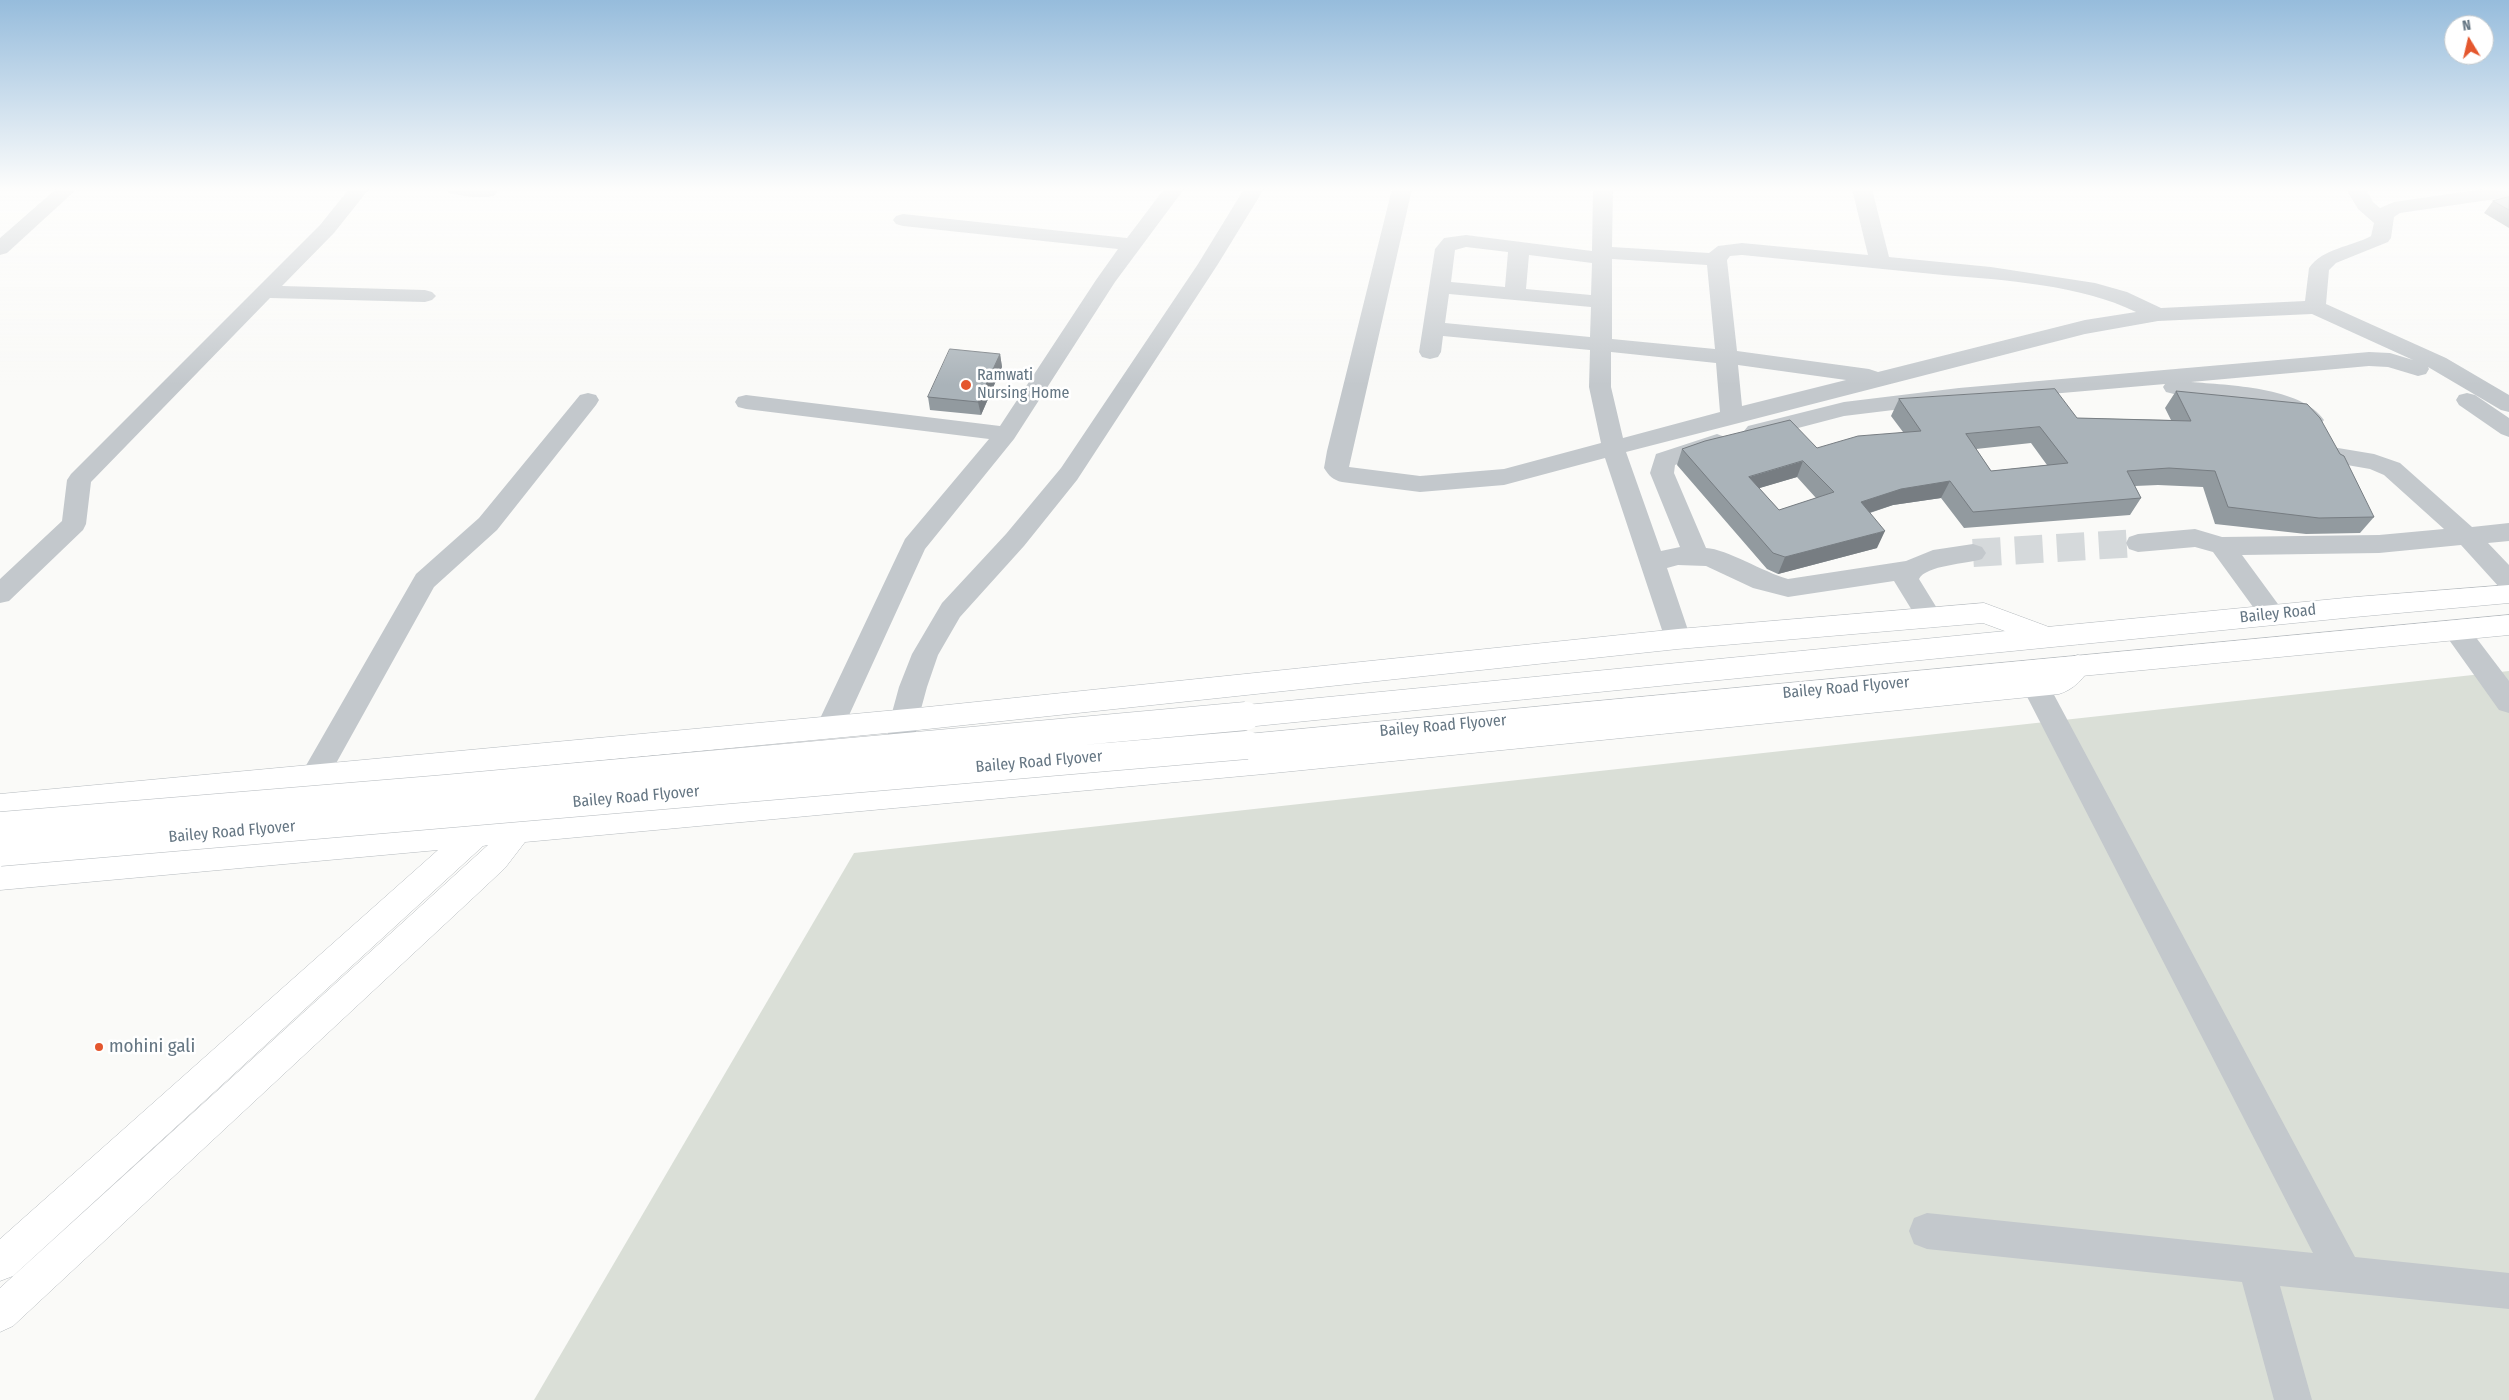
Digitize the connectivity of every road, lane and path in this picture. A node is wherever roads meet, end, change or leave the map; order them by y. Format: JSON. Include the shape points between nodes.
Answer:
{"nodes":[{"id":1,"x":302,"y":254,"type":"edge"},
{"id":2,"x":1126,"y":254,"type":"edge"},
{"id":3,"x":1214,"y":254,"type":"edge"},
{"id":4,"x":1387,"y":254,"type":"edge"},
{"id":5,"x":1444,"y":254,"type":"edge"},
{"id":6,"x":1518,"y":254,"type":"edge"},
{"id":7,"x":1593,"y":254,"type":"edge"},
{"id":8,"x":1719,"y":254,"type":"edge"},
{"id":9,"x":1803,"y":254,"type":"edge"},
{"id":10,"x":1878,"y":254,"type":"edge"},
{"id":11,"x":2339,"y":254,"type":"edge"},
{"id":12,"x":1601,"y":255,"type":"junction"},
{"id":13,"x":1717,"y":260,"type":"junction"},
{"id":14,"x":1880,"y":261,"type":"junction"},
{"id":15,"x":1440,"y":287,"type":"junction"},
{"id":16,"x":264,"y":292,"type":"junction"},
{"id":17,"x":1515,"y":294,"type":"junction"},
{"id":18,"x":425,"y":296,"type":"dead end"},
{"id":19,"x":1600,"y":302,"type":"junction"},
{"id":20,"x":2315,"y":307,"type":"junction"},
{"id":21,"x":2158,"y":315,"type":"junction"},
{"id":22,"x":1433,"y":328,"type":"junction"},
{"id":23,"x":1599,"y":344,"type":"junction"},
{"id":24,"x":1430,"y":352,"type":"dead end"},
{"id":25,"x":1727,"y":357,"type":"junction"},
{"id":26,"x":1883,"y":378,"type":"junction"},
{"id":27,"x":2121,"y":380,"type":"junction"},
{"id":28,"x":588,"y":400,"type":"dead end"},
{"id":29,"x":746,"y":402,"type":"dead end"},
{"id":30,"x":2509,"y":405,"type":"edge"},
{"id":31,"x":1732,"y":416,"type":"junction"},
{"id":32,"x":2509,"y":429,"type":"edge"},
{"id":33,"x":1006,"y":434,"type":"junction"},
{"id":34,"x":1613,"y":447,"type":"junction"},
{"id":35,"x":2367,"y":518,"type":"edge"},
{"id":36,"x":2509,"y":532,"type":"edge"},
{"id":37,"x":2468,"y":537,"type":"junction"},
{"id":38,"x":2138,"y":543,"type":"tunnel mouth"},
{"id":39,"x":2379,"y":544,"type":"junction"},
{"id":40,"x":2222,"y":546,"type":"junction"},
{"id":41,"x":1973,"y":553,"type":"tunnel mouth"},
{"id":42,"x":1696,"y":555,"type":"junction"},
{"id":43,"x":1652,"y":562,"type":"junction"},
{"id":44,"x":1911,"y":569,"type":"junction"},
{"id":45,"x":2509,"y":581,"type":"edge"},
{"id":46,"x":0,"y":594,"type":"edge"},
{"id":47,"x":2509,"y":594,"type":"edge"},
{"id":48,"x":2273,"y":615,"type":"junction"},
{"id":49,"x":1930,"y":618,"type":"junction"},
{"id":50,"x":2509,"y":625,"type":"edge"},
{"id":51,"x":2456,"y":630,"type":"junction"},
{"id":52,"x":2048,"y":638,"type":"junction"},
{"id":53,"x":1678,"y":639,"type":"junction"},
{"id":54,"x":2078,"y":666,"type":"junction"},
{"id":55,"x":2036,"y":685,"type":"junction"},
{"id":56,"x":2509,"y":702,"type":"edge"},
{"id":57,"x":904,"y":720,"type":"junction"},
{"id":58,"x":830,"y":727,"type":"junction"},
{"id":59,"x":702,"y":740,"type":"junction"},
{"id":60,"x":548,"y":754,"type":"junction"},
{"id":61,"x":507,"y":758,"type":"junction"},
{"id":62,"x":314,"y":777,"type":"junction"},
{"id":63,"x":892,"y":797,"type":"junction"},
{"id":64,"x":0,"y":806,"type":"edge"},
{"id":65,"x":691,"y":815,"type":"junction"},
{"id":66,"x":0,"y":826,"type":"edge"},
{"id":67,"x":516,"y":831,"type":"junction"},
{"id":68,"x":475,"y":835,"type":"junction"},
{"id":69,"x":0,"y":852,"type":"edge"},
{"id":70,"x":275,"y":853,"type":"junction"},
{"id":71,"x":0,"y":877,"type":"edge"},
{"id":72,"x":1927,"y":1231,"type":"dead end"},
{"id":73,"x":7,"y":1250,"type":"edge"},
{"id":74,"x":2256,"y":1265,"type":"junction"},
{"id":75,"x":2344,"y":1274,"type":"junction"},
{"id":76,"x":2509,"y":1291,"type":"edge"},
{"id":77,"x":0,"y":1313,"type":"edge"},
{"id":78,"x":2293,"y":1400,"type":"edge"}],
"edges":[{"from":1,"to":16,"type":"street"},
{"from":2,"to":33,"type":"street"},
{"from":3,"to":57,"type":"street","via":[[1068,474],[1015,540],[951,610],[925,654]]},
{"from":4,"to":34,"type":"street","via":[[1336,468],[1342,474],[1420,484],[1504,477]]},
{"from":5,"to":15,"type":"street"},
{"from":6,"to":17,"type":"street"},
{"from":7,"to":12,"type":"street"},
{"from":8,"to":13,"type":"street"},
{"from":9,"to":14,"type":"street"},
{"from":10,"to":14,"type":"street"},
{"from":11,"to":20,"type":"street","via":[[2329,258],[2319,268]]},
{"from":12,"to":13,"type":"street"},
{"from":12,"to":19,"type":"street"},
{"from":13,"to":25,"type":"street"},
{"from":14,"to":21,"type":"street","via":[[2095,289],[2120,296]]},
{"from":15,"to":17,"type":"street"},
{"from":15,"to":22,"type":"street"},
{"from":16,"to":18,"type":"street"},
{"from":16,"to":46,"type":"street","via":[[79,480],[74,524]]},
{"from":17,"to":19,"type":"street"},
{"from":19,"to":23,"type":"street"},
{"from":20,"to":21,"type":"street"},
{"from":20,"to":30,"type":"street","via":[[2438,363]]},
{"from":21,"to":26,"type":"street","via":[[2085,327]]},
{"from":22,"to":23,"type":"street"},
{"from":22,"to":24,"type":"street"},
{"from":23,"to":25,"type":"street"},
{"from":23,"to":34,"type":"street","via":[[1600,387]]},
{"from":25,"to":26,"type":"street"},
{"from":25,"to":31,"type":"street"},
{"from":26,"to":31,"type":"street"},
{"from":27,"to":32,"type":"street","via":[[2369,359],[2390,360],[2427,373]]},
{"from":27,"to":37,"type":"street","via":[[2287,403],[2306,413],[2335,460],[2374,462],[2392,469]]},
{"from":27,"to":42,"type":"street","via":[[1844,408],[1692,449],[1664,460],[1662,473]]},
{"from":28,"to":62,"type":"street","via":[[488,524],[425,581]]},
{"from":29,"to":33,"type":"street"},
{"from":31,"to":34,"type":"street"},
{"from":33,"to":58,"type":"street","via":[[914,545]]},
{"from":34,"to":43,"type":"street"},
{"from":35,"to":39,"type":"street"},
{"from":36,"to":37,"type":"street"},
{"from":37,"to":39,"type":"street"},
{"from":37,"to":45,"type":"street"},
{"from":38,"to":40,"type":"street","via":[[2195,538]]},
{"from":39,"to":40,"type":"street"},
{"from":40,"to":48,"type":"street"},
{"from":41,"to":44,"type":"street","via":[[1934,559]]},
{"from":42,"to":43,"type":"street"},
{"from":42,"to":44,"type":"street","via":[[1725,563],[1775,586],[1788,588]]},
{"from":43,"to":53,"type":"street"},
{"from":44,"to":49,"type":"street","via":[[1906,579]]},
{"from":47,"to":48,"type":"main road","name":"Bailey Road"},
{"from":48,"to":52,"type":"main road","name":"Bailey Road"},
{"from":49,"to":52,"type":"main road","via":[[1984,613]]},
{"from":49,"to":53,"type":"main road"},
{"from":50,"to":51,"type":"main road","name":"Bailey Road"},
{"from":51,"to":54,"type":"main road","name":"Bailey Road"},
{"from":51,"to":56,"type":"street"},
{"from":52,"to":66,"type":"main road","name":"Bailey Road Flyover","bridge":true,"via":[[1246,716]]},
{"from":53,"to":57,"type":"main road"},
{"from":54,"to":55,"type":"main road","via":[[2059,684]]},
{"from":54,"to":69,"type":"main road","name":"Bailey Road Flyover","bridge":true,"via":[[1247,744]]},
{"from":55,"to":63,"type":"main road"},
{"from":55,"to":75,"type":"street"},
{"from":57,"to":58,"type":"main road"},
{"from":57,"to":63,"type":"street"},
{"from":58,"to":59,"type":"main road"},
{"from":59,"to":60,"type":"main road"},
{"from":59,"to":65,"type":"main road"},
{"from":60,"to":61,"type":"main road"},
{"from":60,"to":67,"type":"main road"},
{"from":61,"to":62,"type":"main road"},
{"from":61,"to":68,"type":"main road"},
{"from":62,"to":64,"type":"main road"},
{"from":62,"to":70,"type":"main road"},
{"from":63,"to":65,"type":"main road"},
{"from":65,"to":67,"type":"main road"},
{"from":67,"to":68,"type":"main road"},
{"from":67,"to":77,"type":"main road","via":[[462,889]]},
{"from":68,"to":70,"type":"main road"},
{"from":68,"to":73,"type":"main road"},
{"from":70,"to":71,"type":"main road"},
{"from":72,"to":74,"type":"street"},
{"from":74,"to":75,"type":"street"},
{"from":74,"to":78,"type":"street"},
{"from":75,"to":76,"type":"street"}]}
